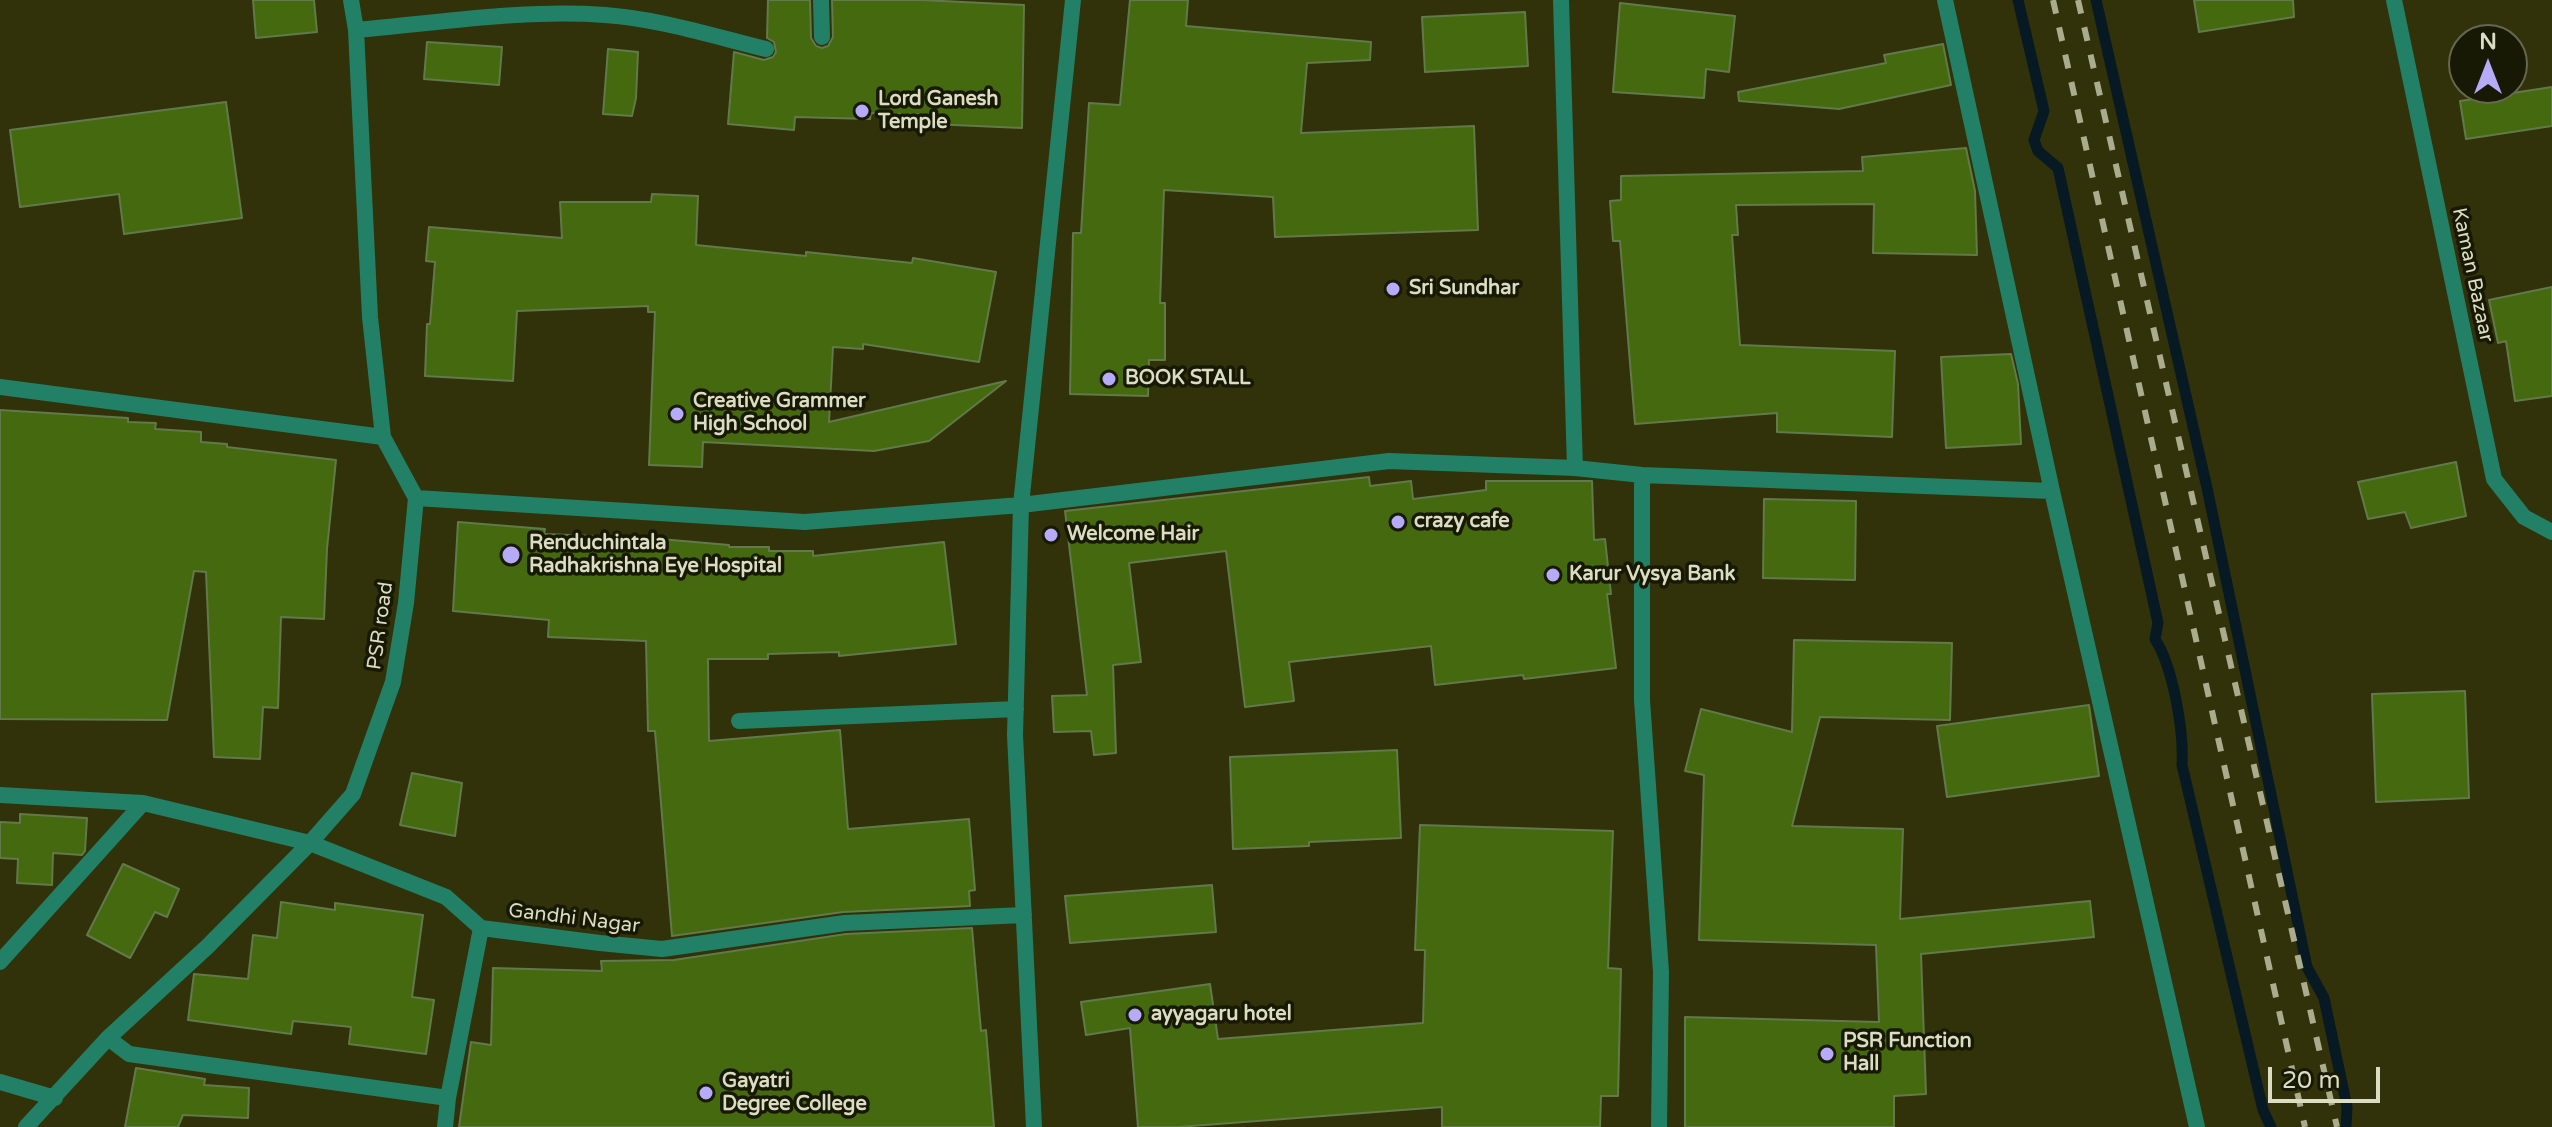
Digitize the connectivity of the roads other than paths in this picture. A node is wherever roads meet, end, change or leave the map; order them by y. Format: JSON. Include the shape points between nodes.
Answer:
{"nodes":[{"id":1,"x":351,"y":0,"type":"edge"},
{"id":2,"x":821,"y":0,"type":"edge"},
{"id":3,"x":1073,"y":0,"type":"edge"},
{"id":4,"x":1561,"y":0,"type":"edge"},
{"id":5,"x":1945,"y":0,"type":"edge"},
{"id":6,"x":2394,"y":0,"type":"edge"},
{"id":7,"x":356,"y":30,"type":"junction"},
{"id":8,"x":822,"y":37,"type":"dead end"},
{"id":9,"x":766,"y":49,"type":"dead end"},
{"id":10,"x":0,"y":387,"type":"edge"},
{"id":11,"x":383,"y":437,"type":"junction"},
{"id":12,"x":1575,"y":468,"type":"junction"},
{"id":13,"x":1642,"y":475,"type":"junction"},
{"id":14,"x":2052,"y":491,"type":"junction"},
{"id":15,"x":416,"y":498,"type":"junction"},
{"id":16,"x":1021,"y":505,"type":"junction"},
{"id":17,"x":2552,"y":532,"type":"edge"},
{"id":18,"x":1016,"y":709,"type":"junction"},
{"id":19,"x":739,"y":721,"type":"dead end"},
{"id":20,"x":0,"y":795,"type":"edge"},
{"id":21,"x":143,"y":803,"type":"junction"},
{"id":22,"x":310,"y":843,"type":"junction"},
{"id":23,"x":1024,"y":915,"type":"junction"},
{"id":24,"x":481,"y":928,"type":"junction"},
{"id":25,"x":0,"y":962,"type":"edge"},
{"id":26,"x":108,"y":1038,"type":"junction"},
{"id":27,"x":0,"y":1082,"type":"edge"},
{"id":28,"x":55,"y":1098,"type":"junction"},
{"id":29,"x":448,"y":1098,"type":"junction"},
{"id":30,"x":26,"y":1127,"type":"edge"},
{"id":31,"x":445,"y":1127,"type":"edge"},
{"id":32,"x":1034,"y":1127,"type":"edge"},
{"id":33,"x":1659,"y":1127,"type":"edge"},
{"id":34,"x":2197,"y":1127,"type":"edge"}],
"edges":[{"from":1,"to":7,"type":"street"},
{"from":2,"to":8,"type":"street"},
{"from":3,"to":16,"type":"street"},
{"from":4,"to":12,"type":"street"},
{"from":5,"to":14,"type":"street"},
{"from":6,"to":17,"type":"street","name":"Kaman Bazaar","via":[[2494,479],[2524,517]]},
{"from":7,"to":9,"type":"street","via":[[604,15],[655,21]]},
{"from":7,"to":11,"type":"street","via":[[370,317]]},
{"from":10,"to":11,"type":"street"},
{"from":11,"to":15,"type":"street"},
{"from":12,"to":13,"type":"street"},
{"from":12,"to":16,"type":"street","via":[[1389,461]]},
{"from":13,"to":14,"type":"street"},
{"from":13,"to":33,"type":"street","via":[[1642,700],[1661,972]]},
{"from":14,"to":34,"type":"street"},
{"from":15,"to":16,"type":"street","via":[[805,522]]},
{"from":15,"to":22,"type":"street","name":"PSR road","via":[[393,682],[353,794]]},
{"from":16,"to":18,"type":"street"},
{"from":18,"to":19,"type":"street"},
{"from":18,"to":23,"type":"street"},
{"from":20,"to":21,"type":"street","name":"Gandhi Nagar"},
{"from":21,"to":22,"type":"street","name":"Gandhi Nagar"},
{"from":21,"to":25,"type":"street"},
{"from":22,"to":24,"type":"street","name":"Gandhi Nagar","via":[[446,897]]},
{"from":22,"to":26,"type":"street","name":"PSR road"},
{"from":23,"to":24,"type":"street","name":"Gandhi Nagar","via":[[845,923],[662,949]]},
{"from":23,"to":32,"type":"street"},
{"from":24,"to":29,"type":"street"},
{"from":26,"to":28,"type":"street","name":"PSR road"},
{"from":26,"to":29,"type":"street","via":[[129,1054]]},
{"from":27,"to":28,"type":"street"},
{"from":28,"to":30,"type":"street","name":"PSR road"},
{"from":29,"to":31,"type":"street"}]}
